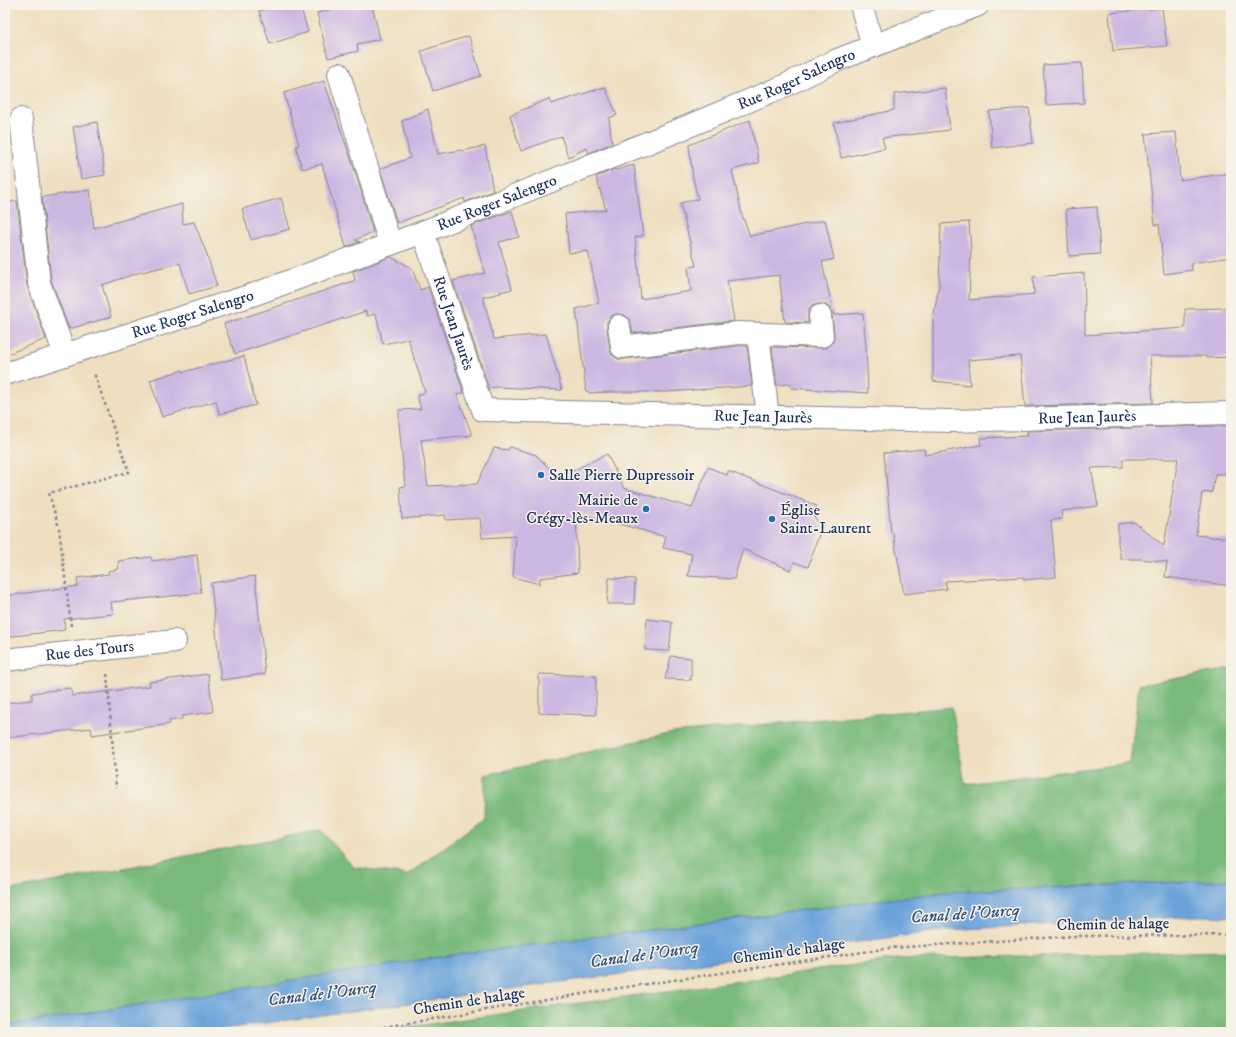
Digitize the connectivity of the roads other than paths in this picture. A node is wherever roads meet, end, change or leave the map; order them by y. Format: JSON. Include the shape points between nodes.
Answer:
{"nodes":[{"id":1,"x":861,"y":5,"type":"edge"},
{"id":2,"x":978,"y":5,"type":"edge"},
{"id":3,"x":874,"y":46,"type":"junction"},
{"id":4,"x":339,"y":74,"type":"dead end"},
{"id":5,"x":21,"y":119,"type":"dead end"},
{"id":6,"x":423,"y":232,"type":"junction"},
{"id":7,"x":390,"y":244,"type":"junction"},
{"id":8,"x":820,"y":316,"type":"dead end"},
{"id":9,"x":619,"y":326,"type":"dead end"},
{"id":10,"x":758,"y":334,"type":"junction"},
{"id":11,"x":65,"y":354,"type":"junction"},
{"id":12,"x":5,"y":374,"type":"edge"},
{"id":13,"x":1231,"y":413,"type":"edge"},
{"id":14,"x":768,"y":417,"type":"junction"},
{"id":15,"x":175,"y":640,"type":"dead end"},
{"id":16,"x":5,"y":660,"type":"edge"}],
"edges":[{"from":1,"to":3,"type":"street"},
{"from":2,"to":3,"type":"street","name":"Rue Roger Salengro"},
{"from":3,"to":6,"type":"street","name":"Rue Roger Salengro","via":[[835,60],[784,86],[672,133]]},
{"from":4,"to":7,"type":"street"},
{"from":5,"to":11,"type":"street","via":[[39,283]]},
{"from":6,"to":7,"type":"street","name":"Rue Roger Salengro"},
{"from":6,"to":14,"type":"street","name":"Rue Jean Jaurès","via":[[483,410]]},
{"from":7,"to":11,"type":"street","name":"Rue Roger Salengro","via":[[255,294]]},
{"from":8,"to":10,"type":"street","via":[[822,336]]},
{"from":9,"to":10,"type":"street","via":[[622,347],[738,332]]},
{"from":10,"to":14,"type":"street"},
{"from":11,"to":12,"type":"street","name":"Rue Roger Salengro"},
{"from":13,"to":14,"type":"street","name":"Rue Jean Jaurès","via":[[951,421]]},
{"from":15,"to":16,"type":"street","name":"Rue des Tours"}]}
